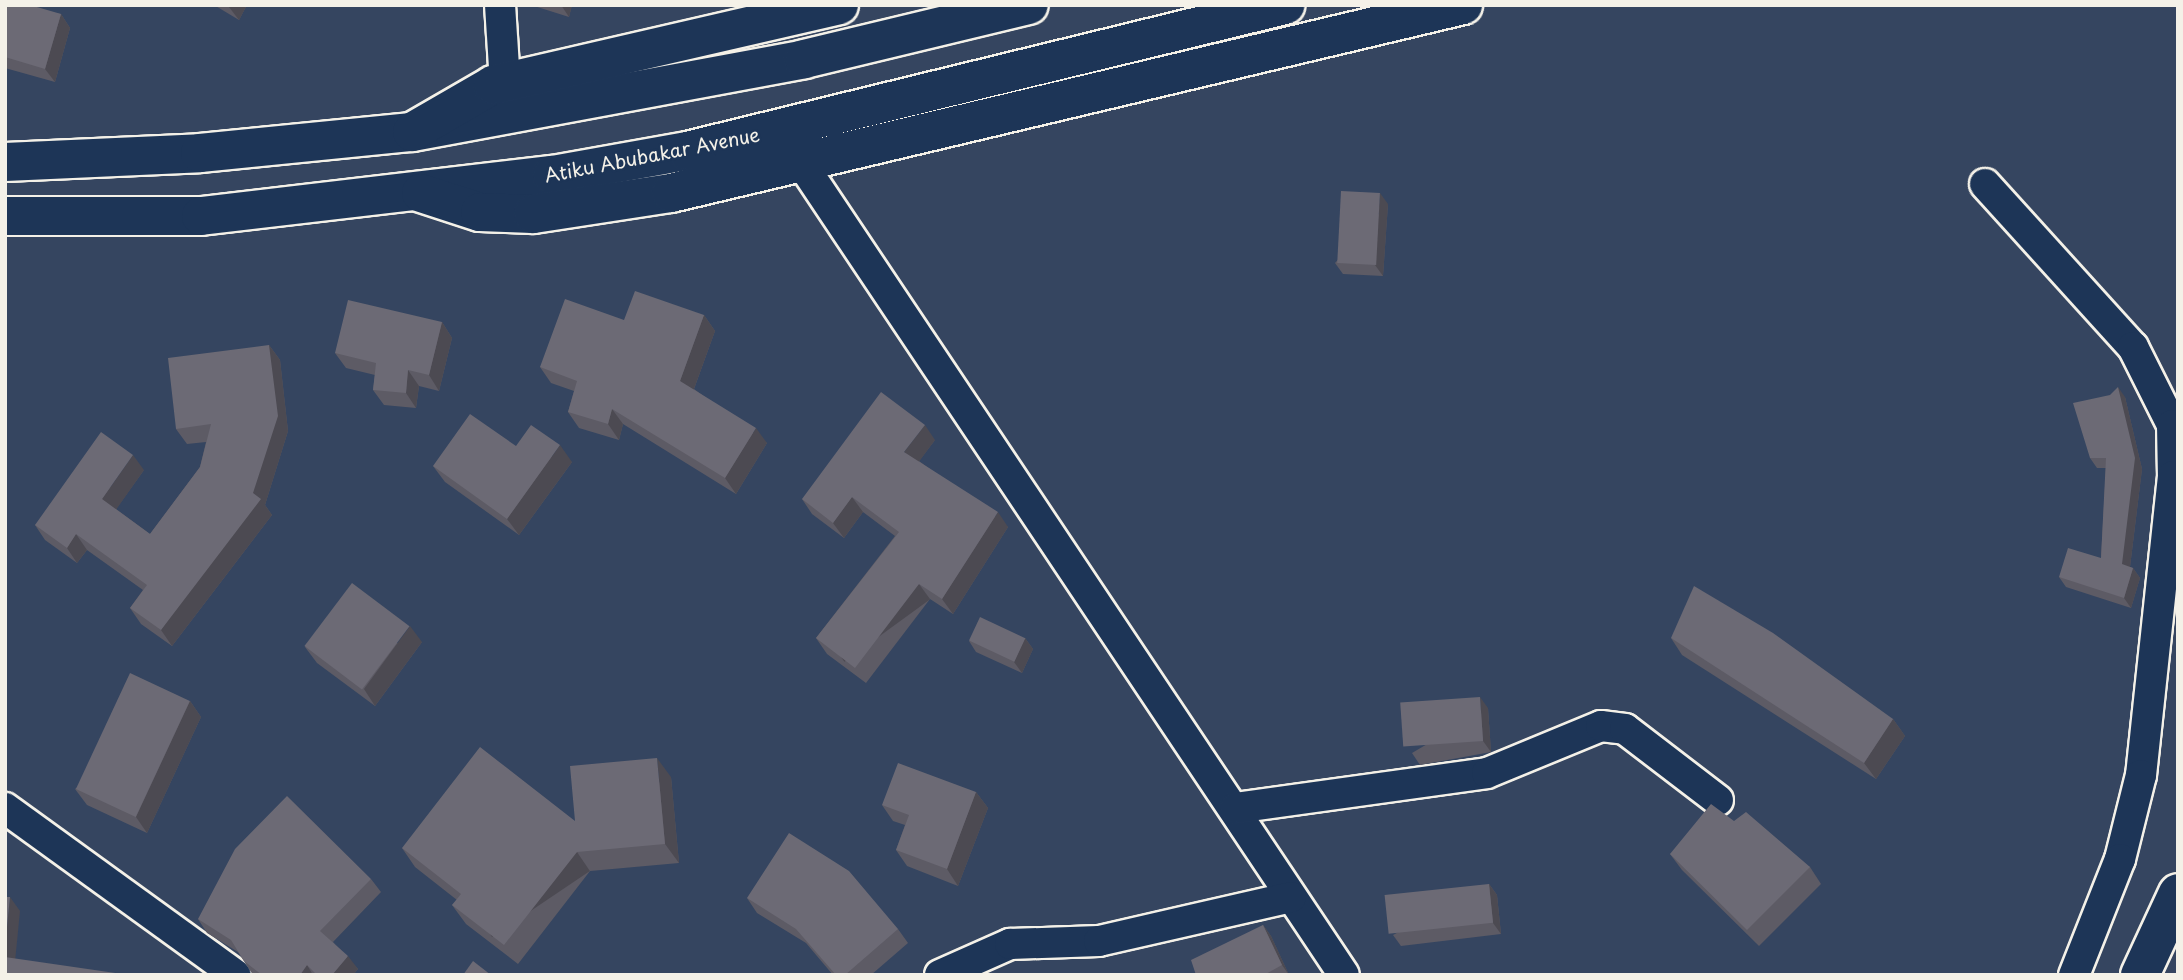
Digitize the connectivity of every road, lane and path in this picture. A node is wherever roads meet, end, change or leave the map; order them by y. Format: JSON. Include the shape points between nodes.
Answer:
{"nodes":[{"id":1,"x":500,"y":5,"type":"edge"},
{"id":2,"x":839,"y":5,"type":"edge"},
{"id":3,"x":1029,"y":5,"type":"edge"},
{"id":4,"x":1285,"y":5,"type":"edge"},
{"id":5,"x":1463,"y":5,"type":"edge"},
{"id":6,"x":505,"y":82,"type":"junction"},
{"id":7,"x":412,"y":132,"type":"junction"},
{"id":8,"x":5,"y":162,"type":"edge"},
{"id":9,"x":802,"y":164,"type":"junction"},
{"id":10,"x":1985,"y":184,"type":"dead end"},
{"id":11,"x":421,"y":193,"type":"junction"},
{"id":12,"x":5,"y":216,"type":"edge"},
{"id":13,"x":2175,"y":425,"type":"edge"},
{"id":14,"x":1718,"y":800,"type":"dead end"},
{"id":15,"x":5,"y":808,"type":"edge"},
{"id":16,"x":1235,"y":808,"type":"junction"},
{"id":17,"x":2178,"y":893,"type":"edge"},
{"id":18,"x":1291,"y":897,"type":"junction"},
{"id":19,"x":236,"y":975,"type":"edge"},
{"id":20,"x":940,"y":975,"type":"edge"},
{"id":21,"x":1344,"y":975,"type":"edge"},
{"id":22,"x":2074,"y":975,"type":"edge"},
{"id":23,"x":2140,"y":975,"type":"edge"}],
"edges":[{"from":1,"to":6,"type":"street"},
{"from":2,"to":6,"type":"main road"},
{"from":3,"to":7,"type":"main road","via":[[804,60]]},
{"from":4,"to":11,"type":"main road","name":"Atiku Abubakar Avenue","via":[[687,151]]},
{"from":5,"to":9,"type":"main road"},
{"from":6,"to":7,"type":"main road"},
{"from":7,"to":8,"type":"main road","via":[[200,153]]},
{"from":9,"to":11,"type":"main road","via":[[671,193],[533,214],[481,212]]},
{"from":9,"to":16,"type":"street"},
{"from":10,"to":13,"type":"street","via":[[2133,347]]},
{"from":11,"to":12,"type":"main road","name":"Atiku Abubakar Avenue","via":[[201,216]]},
{"from":13,"to":22,"type":"street","via":[[2141,775],[2120,859]]},
{"from":14,"to":16,"type":"street","via":[[1625,729],[1601,726],[1487,773]]},
{"from":15,"to":19,"type":"street"},
{"from":16,"to":18,"type":"street"},
{"from":17,"to":23,"type":"main road"},
{"from":18,"to":20,"type":"street","via":[[1098,941],[1010,944]]},
{"from":18,"to":21,"type":"street"}]}
